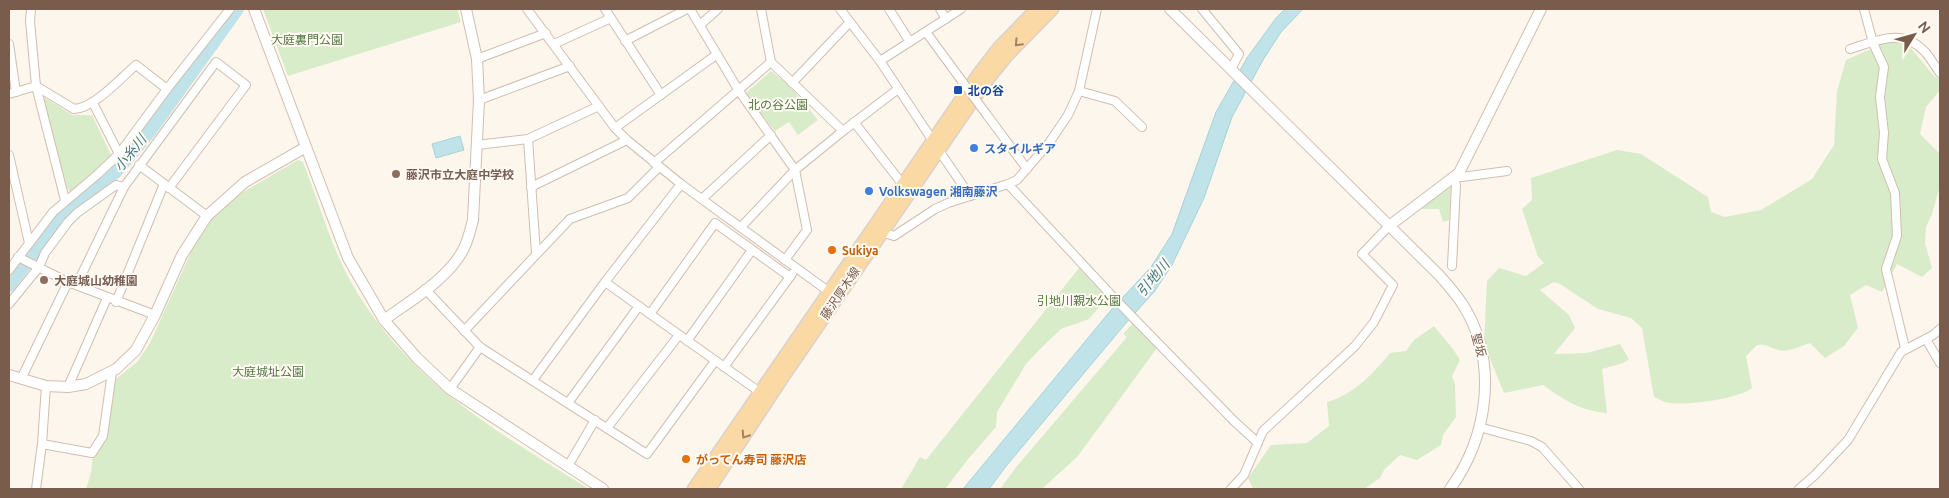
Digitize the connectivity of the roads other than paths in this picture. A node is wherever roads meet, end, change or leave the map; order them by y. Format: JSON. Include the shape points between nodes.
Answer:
{"nodes":[{"id":1,"x":31,"y":9,"type":"edge"},
{"id":2,"x":230,"y":9,"type":"edge"},
{"id":3,"x":254,"y":9,"type":"edge"},
{"id":4,"x":466,"y":9,"type":"edge"},
{"id":5,"x":527,"y":9,"type":"edge"},
{"id":6,"x":688,"y":9,"type":"edge"},
{"id":7,"x":718,"y":9,"type":"edge"},
{"id":8,"x":761,"y":9,"type":"edge"},
{"id":9,"x":840,"y":9,"type":"edge"},
{"id":10,"x":889,"y":9,"type":"edge"},
{"id":11,"x":940,"y":9,"type":"edge"},
{"id":12,"x":961,"y":9,"type":"edge"},
{"id":13,"x":1037,"y":9,"type":"edge"},
{"id":14,"x":1052,"y":9,"type":"edge"},
{"id":15,"x":1097,"y":9,"type":"edge"},
{"id":16,"x":1170,"y":9,"type":"edge"},
{"id":17,"x":1202,"y":9,"type":"edge"},
{"id":18,"x":1541,"y":9,"type":"edge"},
{"id":19,"x":1864,"y":9,"type":"edge"},
{"id":20,"x":609,"y":12,"type":"edge"},
{"id":21,"x":946,"y":18,"type":"junction"},
{"id":22,"x":850,"y":22,"type":"junction"},
{"id":23,"x":700,"y":25,"type":"junction"},
{"id":24,"x":926,"y":32,"type":"junction"},
{"id":25,"x":546,"y":33,"type":"junction"},
{"id":26,"x":626,"y":41,"type":"junction"},
{"id":27,"x":910,"y":42,"type":"junction"},
{"id":28,"x":1873,"y":43,"type":"junction"},
{"id":29,"x":9,"y":44,"type":"edge"},
{"id":30,"x":554,"y":44,"type":"junction"},
{"id":31,"x":1850,"y":49,"type":"dead end"},
{"id":32,"x":716,"y":55,"type":"junction"},
{"id":33,"x":477,"y":59,"type":"junction"},
{"id":34,"x":880,"y":61,"type":"junction"},
{"id":35,"x":771,"y":62,"type":"junction"},
{"id":36,"x":570,"y":66,"type":"junction"},
{"id":37,"x":1233,"y":71,"type":"junction"},
{"id":38,"x":1940,"y":72,"type":"edge"},
{"id":39,"x":792,"y":83,"type":"junction"},
{"id":40,"x":36,"y":86,"type":"junction"},
{"id":41,"x":167,"y":89,"type":"junction"},
{"id":42,"x":898,"y":89,"type":"junction"},
{"id":43,"x":739,"y":91,"type":"junction"},
{"id":44,"x":1079,"y":91,"type":"junction"},
{"id":45,"x":13,"y":93,"type":"edge"},
{"id":46,"x":661,"y":95,"type":"junction"},
{"id":47,"x":479,"y":100,"type":"junction"},
{"id":48,"x":92,"y":103,"type":"junction"},
{"id":49,"x":598,"y":106,"type":"junction"},
{"id":50,"x":854,"y":122,"type":"junction"},
{"id":51,"x":1142,"y":127,"type":"dead end"},
{"id":52,"x":615,"y":128,"type":"junction"},
{"id":53,"x":842,"y":131,"type":"junction"},
{"id":54,"x":771,"y":135,"type":"junction"},
{"id":55,"x":528,"y":139,"type":"junction"},
{"id":56,"x":627,"y":140,"type":"junction"},
{"id":57,"x":477,"y":145,"type":"junction"},
{"id":58,"x":935,"y":145,"type":"junction"},
{"id":59,"x":306,"y":147,"type":"junction"},
{"id":60,"x":120,"y":154,"type":"junction"},
{"id":61,"x":9,"y":155,"type":"edge"},
{"id":62,"x":139,"y":165,"type":"junction"},
{"id":63,"x":656,"y":165,"type":"junction"},
{"id":64,"x":1027,"y":169,"type":"junction"},
{"id":65,"x":795,"y":170,"type":"junction"},
{"id":66,"x":1508,"y":171,"type":"dead end"},
{"id":67,"x":1454,"y":178,"type":"junction"},
{"id":68,"x":681,"y":184,"type":"junction"},
{"id":69,"x":1008,"y":184,"type":"junction"},
{"id":70,"x":903,"y":185,"type":"junction"},
{"id":71,"x":167,"y":186,"type":"junction"},
{"id":72,"x":124,"y":187,"type":"junction"},
{"id":73,"x":531,"y":187,"type":"junction"},
{"id":74,"x":970,"y":196,"type":"junction"},
{"id":75,"x":702,"y":199,"type":"junction"},
{"id":76,"x":65,"y":200,"type":"junction"},
{"id":77,"x":207,"y":216,"type":"junction"},
{"id":78,"x":1389,"y":226,"type":"junction"},
{"id":79,"x":741,"y":227,"type":"junction"},
{"id":80,"x":877,"y":230,"type":"junction"},
{"id":81,"x":29,"y":243,"type":"junction"},
{"id":82,"x":752,"y":250,"type":"junction"},
{"id":83,"x":536,"y":252,"type":"junction"},
{"id":84,"x":20,"y":258,"type":"junction"},
{"id":85,"x":785,"y":260,"type":"junction"},
{"id":86,"x":36,"y":265,"type":"junction"},
{"id":87,"x":1452,"y":266,"type":"dead end"},
{"id":88,"x":796,"y":269,"type":"junction"},
{"id":89,"x":9,"y":270,"type":"edge"},
{"id":90,"x":790,"y":277,"type":"junction"},
{"id":91,"x":68,"y":282,"type":"junction"},
{"id":92,"x":605,"y":282,"type":"junction"},
{"id":93,"x":77,"y":284,"type":"junction"},
{"id":94,"x":425,"y":290,"type":"junction"},
{"id":95,"x":828,"y":292,"type":"junction"},
{"id":96,"x":107,"y":298,"type":"junction"},
{"id":97,"x":116,"y":302,"type":"junction"},
{"id":98,"x":9,"y":304,"type":"edge"},
{"id":99,"x":639,"y":306,"type":"junction"},
{"id":100,"x":650,"y":314,"type":"junction"},
{"id":101,"x":155,"y":315,"type":"junction"},
{"id":102,"x":384,"y":320,"type":"junction"},
{"id":103,"x":1940,"y":329,"type":"edge"},
{"id":104,"x":464,"y":331,"type":"junction"},
{"id":105,"x":679,"y":335,"type":"junction"},
{"id":106,"x":1926,"y":339,"type":"junction"},
{"id":107,"x":688,"y":341,"type":"junction"},
{"id":108,"x":480,"y":347,"type":"junction"},
{"id":109,"x":1906,"y":348,"type":"junction"},
{"id":110,"x":715,"y":361,"type":"junction"},
{"id":111,"x":1940,"y":363,"type":"edge"},
{"id":112,"x":724,"y":367,"type":"junction"},
{"id":113,"x":112,"y":372,"type":"junction"},
{"id":114,"x":9,"y":375,"type":"edge"},
{"id":115,"x":21,"y":379,"type":"junction"},
{"id":116,"x":533,"y":380,"type":"junction"},
{"id":117,"x":46,"y":386,"type":"junction"},
{"id":118,"x":68,"y":387,"type":"junction"},
{"id":119,"x":450,"y":389,"type":"junction"},
{"id":120,"x":761,"y":393,"type":"junction"},
{"id":121,"x":568,"y":403,"type":"junction"},
{"id":122,"x":595,"y":420,"type":"junction"},
{"id":123,"x":1479,"y":427,"type":"junction"},
{"id":124,"x":607,"y":428,"type":"junction"},
{"id":125,"x":1257,"y":442,"type":"junction"},
{"id":126,"x":42,"y":444,"type":"junction"},
{"id":127,"x":568,"y":466,"type":"junction"},
{"id":128,"x":599,"y":488,"type":"edge"},
{"id":129,"x":36,"y":489,"type":"edge"},
{"id":130,"x":694,"y":489,"type":"edge"},
{"id":131,"x":709,"y":489,"type":"edge"},
{"id":132,"x":1231,"y":489,"type":"edge"},
{"id":133,"x":1450,"y":489,"type":"edge"},
{"id":134,"x":1579,"y":489,"type":"edge"},
{"id":135,"x":1799,"y":489,"type":"edge"}],
"edges":[{"from":1,"to":40,"type":"street"},
{"from":2,"to":41,"type":"street"},
{"from":3,"to":59,"type":"street"},
{"from":4,"to":33,"type":"street"},
{"from":5,"to":25,"type":"street"},
{"from":6,"to":23,"type":"street"},
{"from":6,"to":26,"type":"street"},
{"from":7,"to":23,"type":"street"},
{"from":8,"to":35,"type":"street"},
{"from":9,"to":22,"type":"street"},
{"from":10,"to":27,"type":"street"},
{"from":11,"to":21,"type":"street"},
{"from":12,"to":21,"type":"street"},
{"from":13,"to":58,"type":"main road","name":"藤沢厚木線","via":[[999,48]]},
{"from":14,"to":58,"type":"main road","name":"藤沢厚木線","one_way":true,"via":[[1014,48]]},
{"from":15,"to":44,"type":"street"},
{"from":16,"to":37,"type":"street","name":"聖坂"},
{"from":17,"to":37,"type":"street","via":[[1238,54]]},
{"from":18,"to":67,"type":"street"},
{"from":19,"to":28,"type":"street"},
{"from":20,"to":26,"type":"street"},
{"from":20,"to":30,"type":"street"},
{"from":21,"to":24,"type":"street"},
{"from":22,"to":34,"type":"street"},
{"from":22,"to":39,"type":"street"},
{"from":23,"to":32,"type":"street"},
{"from":24,"to":27,"type":"street"},
{"from":24,"to":64,"type":"street","bridge":true},
{"from":25,"to":30,"type":"street"},
{"from":25,"to":33,"type":"street"},
{"from":26,"to":46,"type":"street"},
{"from":27,"to":34,"type":"street"},
{"from":28,"to":31,"type":"street"},
{"from":28,"to":38,"type":"street","via":[[1893,37],[1910,40],[1926,53]]},
{"from":28,"to":109,"type":"street","via":[[1884,67],[1880,97],[1884,133],[1882,160],[1893,184],[1896,208],[1897,236],[1886,269]]},
{"from":29,"to":45,"type":"street"},
{"from":30,"to":36,"type":"street"},
{"from":32,"to":43,"type":"street"},
{"from":32,"to":46,"type":"street"},
{"from":33,"to":47,"type":"street"},
{"from":34,"to":42,"type":"street"},
{"from":35,"to":39,"type":"street"},
{"from":35,"to":43,"type":"street"},
{"from":36,"to":47,"type":"street"},
{"from":36,"to":49,"type":"street"},
{"from":37,"to":78,"type":"street","name":"聖坂"},
{"from":39,"to":53,"type":"street"},
{"from":40,"to":45,"type":"street"},
{"from":40,"to":48,"type":"street","via":[[74,109]]},
{"from":40,"to":76,"type":"street"},
{"from":41,"to":48,"type":"street","via":[[136,65]]},
{"from":41,"to":60,"type":"street"},
{"from":42,"to":50,"type":"street"},
{"from":42,"to":58,"type":"street"},
{"from":43,"to":54,"type":"street"},
{"from":43,"to":63,"type":"street"},
{"from":44,"to":51,"type":"street","via":[[1114,101]]},
{"from":44,"to":64,"type":"street","via":[[1061,126]]},
{"from":46,"to":52,"type":"street"},
{"from":47,"to":57,"type":"street"},
{"from":48,"to":60,"type":"street"},
{"from":49,"to":52,"type":"street"},
{"from":49,"to":55,"type":"street"},
{"from":50,"to":53,"type":"street"},
{"from":50,"to":70,"type":"street"},
{"from":52,"to":56,"type":"street"},
{"from":53,"to":65,"type":"street"},
{"from":54,"to":65,"type":"street"},
{"from":54,"to":75,"type":"street"},
{"from":55,"to":57,"type":"street"},
{"from":55,"to":73,"type":"street"},
{"from":56,"to":63,"type":"street"},
{"from":56,"to":73,"type":"street"},
{"from":57,"to":94,"type":"street","via":[[473,220],[469,236],[449,270]]},
{"from":58,"to":70,"type":"main road","name":"藤沢厚木線"},
{"from":58,"to":74,"type":"street"},
{"from":58,"to":80,"type":"main road","name":"藤沢厚木線"},
{"from":59,"to":77,"type":"street","via":[[245,182]]},
{"from":59,"to":102,"type":"street","via":[[348,258]]},
{"from":60,"to":76,"type":"street"},
{"from":61,"to":81,"type":"street"},
{"from":62,"to":71,"type":"street"},
{"from":62,"to":71,"type":"street","via":[[216,62],[246,85]]},
{"from":62,"to":72,"type":"street"},
{"from":63,"to":68,"type":"street"},
{"from":63,"to":83,"type":"street","via":[[628,198],[570,219]]},
{"from":64,"to":69,"type":"street"},
{"from":65,"to":79,"type":"street"},
{"from":65,"to":85,"type":"street","via":[[806,230]]},
{"from":66,"to":67,"type":"street"},
{"from":67,"to":78,"type":"street"},
{"from":67,"to":87,"type":"street"},
{"from":68,"to":75,"type":"street"},
{"from":68,"to":92,"type":"street"},
{"from":69,"to":74,"type":"street"},
{"from":69,"to":125,"type":"street","via":[[1114,298]]},
{"from":70,"to":80,"type":"main road","name":"藤沢厚木線"},
{"from":71,"to":77,"type":"street"},
{"from":71,"to":97,"type":"street"},
{"from":72,"to":86,"type":"street","via":[[116,185],[78,213]]},
{"from":72,"to":93,"type":"street"},
{"from":73,"to":83,"type":"street"},
{"from":74,"to":80,"type":"street","via":[[935,209],[894,236]]},
{"from":75,"to":79,"type":"street"},
{"from":76,"to":81,"type":"street"},
{"from":77,"to":101,"type":"street","via":[[182,255]]},
{"from":78,"to":123,"type":"street","name":"聖坂","via":[[1453,291],[1474,326],[1485,379]]},
{"from":78,"to":125,"type":"street","via":[[1362,254],[1393,285],[1374,322],[1347,355],[1267,428]]},
{"from":79,"to":85,"type":"street"},
{"from":80,"to":95,"type":"main road","name":"藤沢厚木線"},
{"from":80,"to":131,"type":"main road","name":"藤沢厚木線","one_way":true},
{"from":81,"to":84,"type":"street"},
{"from":82,"to":90,"type":"street"},
{"from":82,"to":100,"type":"street","via":[[715,224]]},
{"from":82,"to":107,"type":"street"},
{"from":83,"to":104,"type":"street"},
{"from":84,"to":86,"type":"street"},
{"from":84,"to":89,"type":"street"},
{"from":85,"to":88,"type":"street"},
{"from":86,"to":91,"type":"street"},
{"from":86,"to":98,"type":"street"},
{"from":88,"to":90,"type":"street"},
{"from":88,"to":95,"type":"street"},
{"from":90,"to":112,"type":"street"},
{"from":91,"to":93,"type":"street"},
{"from":91,"to":115,"type":"street"},
{"from":92,"to":99,"type":"street"},
{"from":92,"to":116,"type":"street"},
{"from":93,"to":96,"type":"street"},
{"from":94,"to":102,"type":"street"},
{"from":94,"to":104,"type":"street"},
{"from":95,"to":120,"type":"main road","name":"藤沢厚木線"},
{"from":96,"to":97,"type":"street"},
{"from":96,"to":118,"type":"street"},
{"from":97,"to":101,"type":"street"},
{"from":99,"to":100,"type":"street"},
{"from":99,"to":121,"type":"street"},
{"from":100,"to":105,"type":"street"},
{"from":101,"to":113,"type":"street","via":[[136,350]]},
{"from":102,"to":119,"type":"street"},
{"from":103,"to":106,"type":"street"},
{"from":104,"to":108,"type":"street"},
{"from":105,"to":107,"type":"street"},
{"from":105,"to":124,"type":"street"},
{"from":106,"to":109,"type":"street"},
{"from":106,"to":111,"type":"street"},
{"from":107,"to":110,"type":"street"},
{"from":108,"to":116,"type":"street"},
{"from":108,"to":119,"type":"street"},
{"from":109,"to":135,"type":"street","via":[[1848,440]]},
{"from":110,"to":112,"type":"street"},
{"from":110,"to":124,"type":"street","via":[[647,454]]},
{"from":112,"to":120,"type":"street"},
{"from":113,"to":118,"type":"street","via":[[86,384]]},
{"from":113,"to":126,"type":"street","via":[[103,436],[92,453]]},
{"from":114,"to":115,"type":"street"},
{"from":115,"to":117,"type":"street"},
{"from":116,"to":121,"type":"street"},
{"from":117,"to":118,"type":"street"},
{"from":117,"to":126,"type":"street"},
{"from":119,"to":127,"type":"street"},
{"from":120,"to":130,"type":"main road","name":"藤沢厚木線"},
{"from":121,"to":122,"type":"street"},
{"from":122,"to":124,"type":"street"},
{"from":122,"to":127,"type":"street"},
{"from":123,"to":133,"type":"street","name":"聖坂","via":[[1472,451]]},
{"from":123,"to":134,"type":"street","via":[[1542,447]]},
{"from":125,"to":132,"type":"street","via":[[1244,474]]},
{"from":126,"to":129,"type":"street"},
{"from":127,"to":128,"type":"street"}]}
